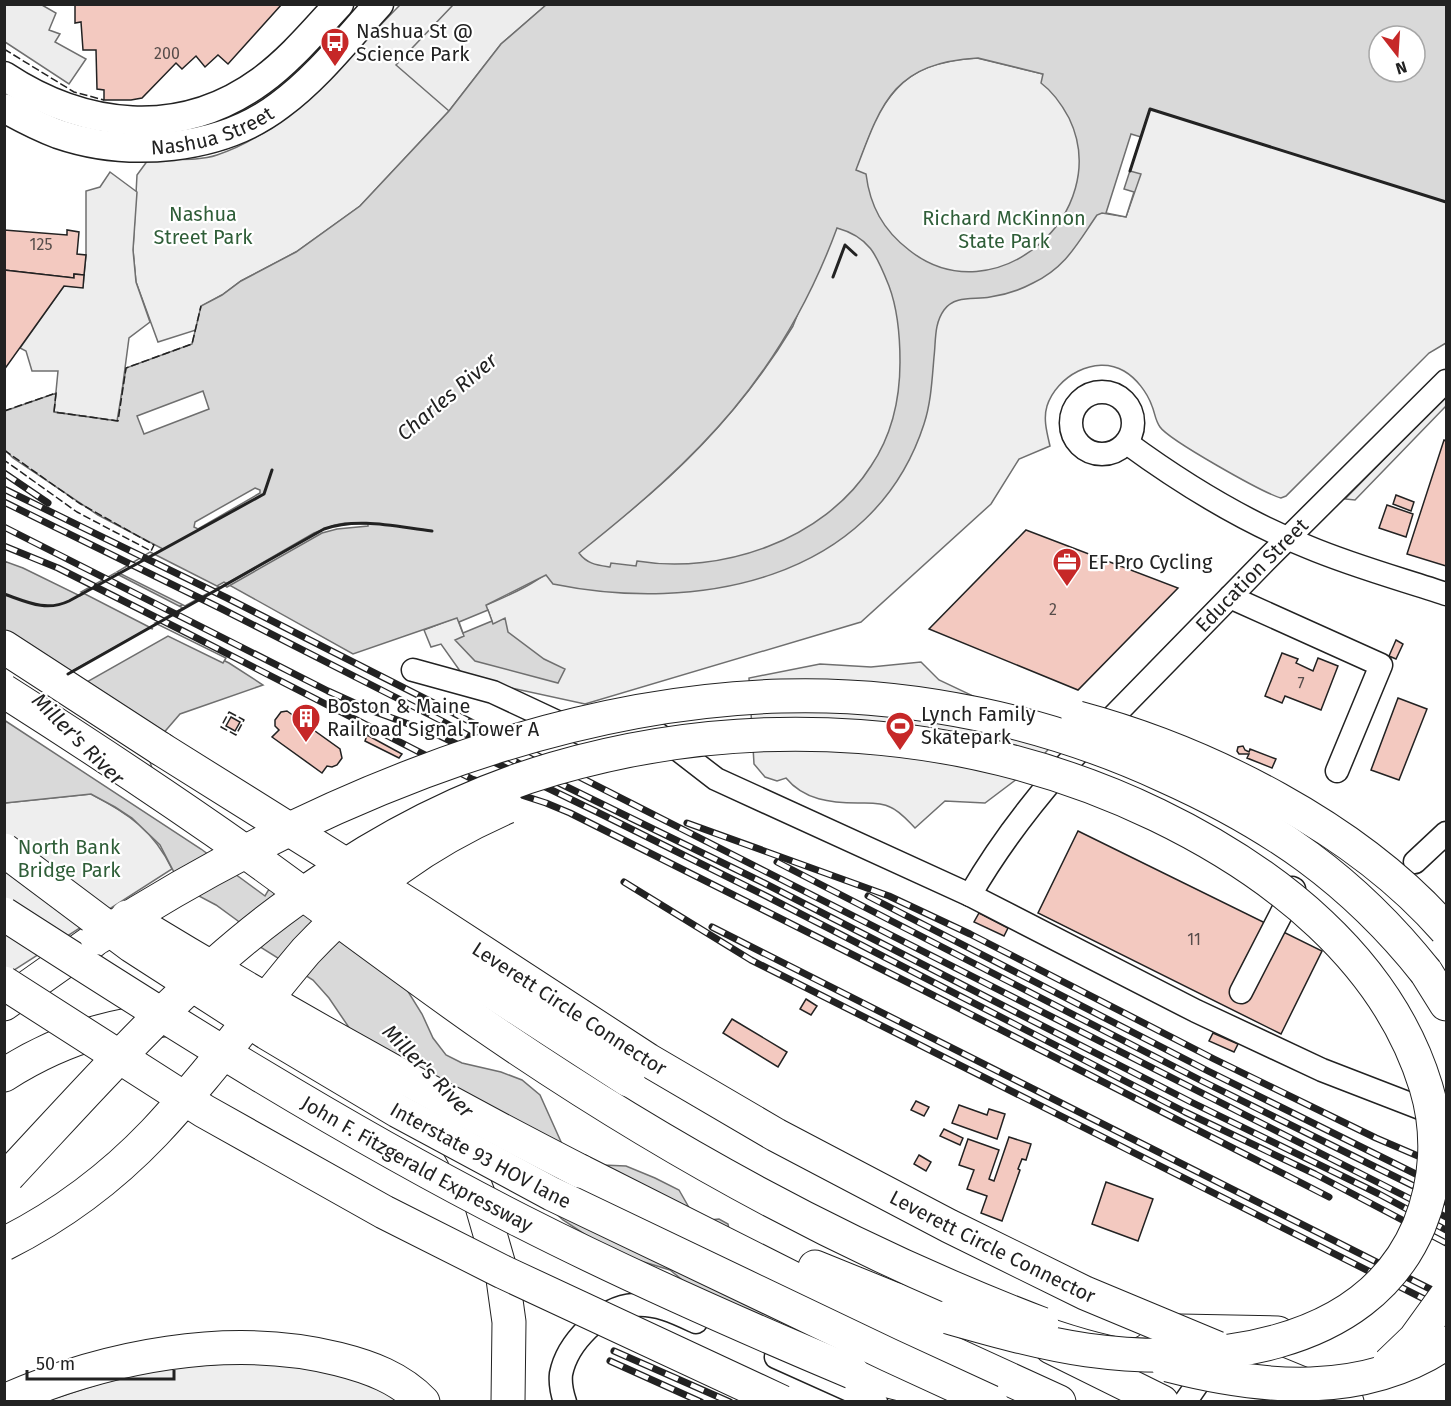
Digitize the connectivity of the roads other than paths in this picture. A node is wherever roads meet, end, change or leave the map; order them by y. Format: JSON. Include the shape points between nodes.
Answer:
{"nodes":[{"id":1,"x":339,"y":4,"type":"edge"},
{"id":2,"x":379,"y":4,"type":"edge"},
{"id":3,"x":4,"y":76,"type":"edge"},
{"id":4,"x":4,"y":108,"type":"edge"},
{"id":5,"x":1446,"y":381,"type":"edge"},
{"id":6,"x":1127,"y":442,"type":"dead end"},
{"id":7,"x":1288,"y":538,"type":"junction"},
{"id":8,"x":1446,"y":594,"type":"edge"},
{"id":9,"x":1230,"y":597,"type":"junction"},
{"id":10,"x":4,"y":647,"type":"edge"},
{"id":11,"x":413,"y":670,"type":"dead end"},
{"id":12,"x":4,"y":691,"type":"edge"},
{"id":13,"x":746,"y":697,"type":"junction"},
{"id":14,"x":720,"y":737,"type":"junction"},
{"id":15,"x":161,"y":749,"type":"junction"},
{"id":16,"x":1060,"y":771,"type":"junction"},
{"id":17,"x":1337,"y":771,"type":"dead end"},
{"id":18,"x":1446,"y":833,"type":"edge"},
{"id":19,"x":4,"y":842,"type":"edge"},
{"id":20,"x":4,"y":850,"type":"edge"},
{"id":21,"x":1415,"y":862,"type":"dead end"},
{"id":22,"x":970,"y":895,"type":"junction"},
{"id":23,"x":4,"y":914,"type":"edge"},
{"id":24,"x":1446,"y":930,"type":"edge"},
{"id":25,"x":4,"y":983,"type":"edge"},
{"id":26,"x":1241,"y":992,"type":"dead end"},
{"id":27,"x":4,"y":1004,"type":"edge"},
{"id":28,"x":1446,"y":1004,"type":"edge"},
{"id":29,"x":4,"y":1075,"type":"edge"},
{"id":30,"x":1439,"y":1116,"type":"edge"},
{"id":31,"x":580,"y":1172,"type":"junction"},
{"id":32,"x":6,"y":1178,"type":"edge"},
{"id":33,"x":850,"y":1241,"type":"junction"},
{"id":34,"x":4,"y":1244,"type":"edge"},
{"id":35,"x":1446,"y":1296,"type":"edge"},
{"id":36,"x":1304,"y":1333,"type":"junction"},
{"id":37,"x":1446,"y":1343,"type":"edge"},
{"id":38,"x":1237,"y":1351,"type":"junction"},
{"id":39,"x":561,"y":1372,"type":"junction"},
{"id":40,"x":852,"y":1372,"type":"junction"},
{"id":41,"x":4,"y":1401,"type":"edge"},
{"id":42,"x":423,"y":1401,"type":"edge"},
{"id":43,"x":508,"y":1401,"type":"edge"},
{"id":44,"x":555,"y":1401,"type":"edge"},
{"id":45,"x":565,"y":1401,"type":"edge"},
{"id":46,"x":782,"y":1401,"type":"edge"},
{"id":47,"x":876,"y":1401,"type":"edge"},
{"id":48,"x":925,"y":1401,"type":"edge"},
{"id":49,"x":971,"y":1401,"type":"edge"},
{"id":50,"x":991,"y":1401,"type":"edge"},
{"id":51,"x":1059,"y":1401,"type":"edge"},
{"id":52,"x":1162,"y":1401,"type":"edge"},
{"id":53,"x":1185,"y":1401,"type":"edge"},
{"id":54,"x":1332,"y":1401,"type":"edge"},
{"id":55,"x":1347,"y":1401,"type":"edge"}],
"edges":[{"from":1,"to":3,"type":"main road","name":"Nashua Street","via":[[259,83],[229,100],[189,114],[146,121],[92,116],[57,105]]},
{"from":2,"to":4,"type":"main road","name":"Nashua Street","via":[[294,93],[263,116],[226,134],[168,146],[108,144],[59,134]]},
{"from":5,"to":7,"type":"street","name":"Education Street"},
{"from":6,"to":7,"type":"street","via":[[1194,489]]},
{"from":7,"to":8,"type":"street"},
{"from":7,"to":9,"type":"street","name":"Education Street"},
{"from":9,"to":16,"type":"street","name":"Education Street"},
{"from":9,"to":17,"type":"street","via":[[1381,665]]},
{"from":10,"to":15,"type":"highway","name":"Leverett Circle Connector"},
{"from":11,"to":22,"type":"street","via":[[493,692],[585,735],[610,737],[646,725],[716,779]]},
{"from":12,"to":33,"type":"highway","bridge":true,"via":[[187,811],[542,1064],[663,1138]]},
{"from":13,"to":24,"type":"highway","bridge":true,"via":[[847,690],[931,693],[1018,704],[1098,724],[1174,750],[1291,808],[1389,874]]},
{"from":13,"to":27,"type":"highway","bridge":true,"via":[[608,717],[505,745],[372,792],[272,837],[177,889],[97,938]]},
{"from":13,"to":28,"type":"highway","bridge":true,"via":[[852,697],[990,716],[1059,734],[1153,770],[1249,818],[1343,883],[1408,949]]},
{"from":14,"to":30,"type":"highway","bridge":true,"via":[[866,736],[970,752],[1073,780],[1184,828],[1270,882],[1347,952],[1401,1027]]},
{"from":14,"to":32,"type":"highway","bridge":true,"via":[[616,753],[540,773],[444,811],[342,867],[278,912],[190,988]]},
{"from":14,"to":34,"type":"highway","bridge":true,"via":[[525,799],[448,837],[397,868],[353,904],[306,951],[153,1134],[70,1204]]},
{"from":15,"to":36,"type":"highway","bridge":true,"via":[[200,784],[519,1010],[701,1124],[925,1245],[1021,1288],[1111,1318],[1202,1333]]},
{"from":15,"to":38,"type":"highway","name":"Leverett Circle Connector","bridge":true,"via":[[648,1060],[776,1135],[1085,1293]]},
{"from":16,"to":22,"type":"street","name":"Education Street","via":[[1024,812]]},
{"from":16,"to":26,"type":"street","via":[[1294,889]]},
{"from":18,"to":21,"type":"street"},
{"from":19,"to":31,"type":"highway","bridge":true,"via":[[299,1019]]},
{"from":20,"to":50,"type":"highway","name":"Interstate 93 HOV lane","bridge":true,"via":[[132,946],[398,1111],[552,1194]]},
{"from":22,"to":30,"type":"street","via":[[1207,1016],[1322,1070]]},
{"from":23,"to":40,"type":"highway","name":"John F. Fitzgerald Expressway","bridge":true,"via":[[207,1045],[403,1159],[587,1254]]},
{"from":25,"to":46,"type":"highway","bridge":true,"via":[[204,1111],[384,1212],[503,1272]]},
{"from":29,"to":43,"type":"highway","bridge":true,"via":[[76,1038],[111,1027],[203,1018],[253,1019],[283,1026],[338,1046],[382,1070],[432,1107],[454,1136],[470,1172],[506,1290],[510,1343]]},
{"from":30,"to":36,"type":"highway","bridge":true,"via":[[1433,1179],[1425,1211],[1409,1246],[1367,1296]]},
{"from":31,"to":36,"type":"highway","bridge":true,"via":[[894,1299],[1043,1342],[1125,1354],[1193,1354],[1256,1347]]},
{"from":31,"to":51,"type":"highway","via":[[834,1299]]},
{"from":33,"to":37,"type":"highway","bridge":true,"via":[[1065,1333],[1220,1377],[1286,1385],[1349,1382],[1404,1366]]},
{"from":33,"to":52,"type":"highway","bridge":true,"via":[[995,1321]]},
{"from":35,"to":54,"type":"highway","bridge":true,"via":[[1398,1357],[1372,1378]]},
{"from":38,"to":53,"type":"street"},
{"from":38,"to":55,"type":"highway","name":"Leverett Circle Connector"},
{"from":39,"to":44,"type":"street"},
{"from":39,"to":45,"type":"street"},
{"from":39,"to":47,"type":"street","via":[[574,1346],[597,1320],[620,1308],[649,1306],[664,1308]]},
{"from":40,"to":48,"type":"highway"},
{"from":40,"to":49,"type":"highway"},
{"from":41,"to":42,"type":"highway","via":[[47,1383],[125,1362],[173,1353],[247,1348],[308,1353],[354,1363],[393,1378]]}]}
